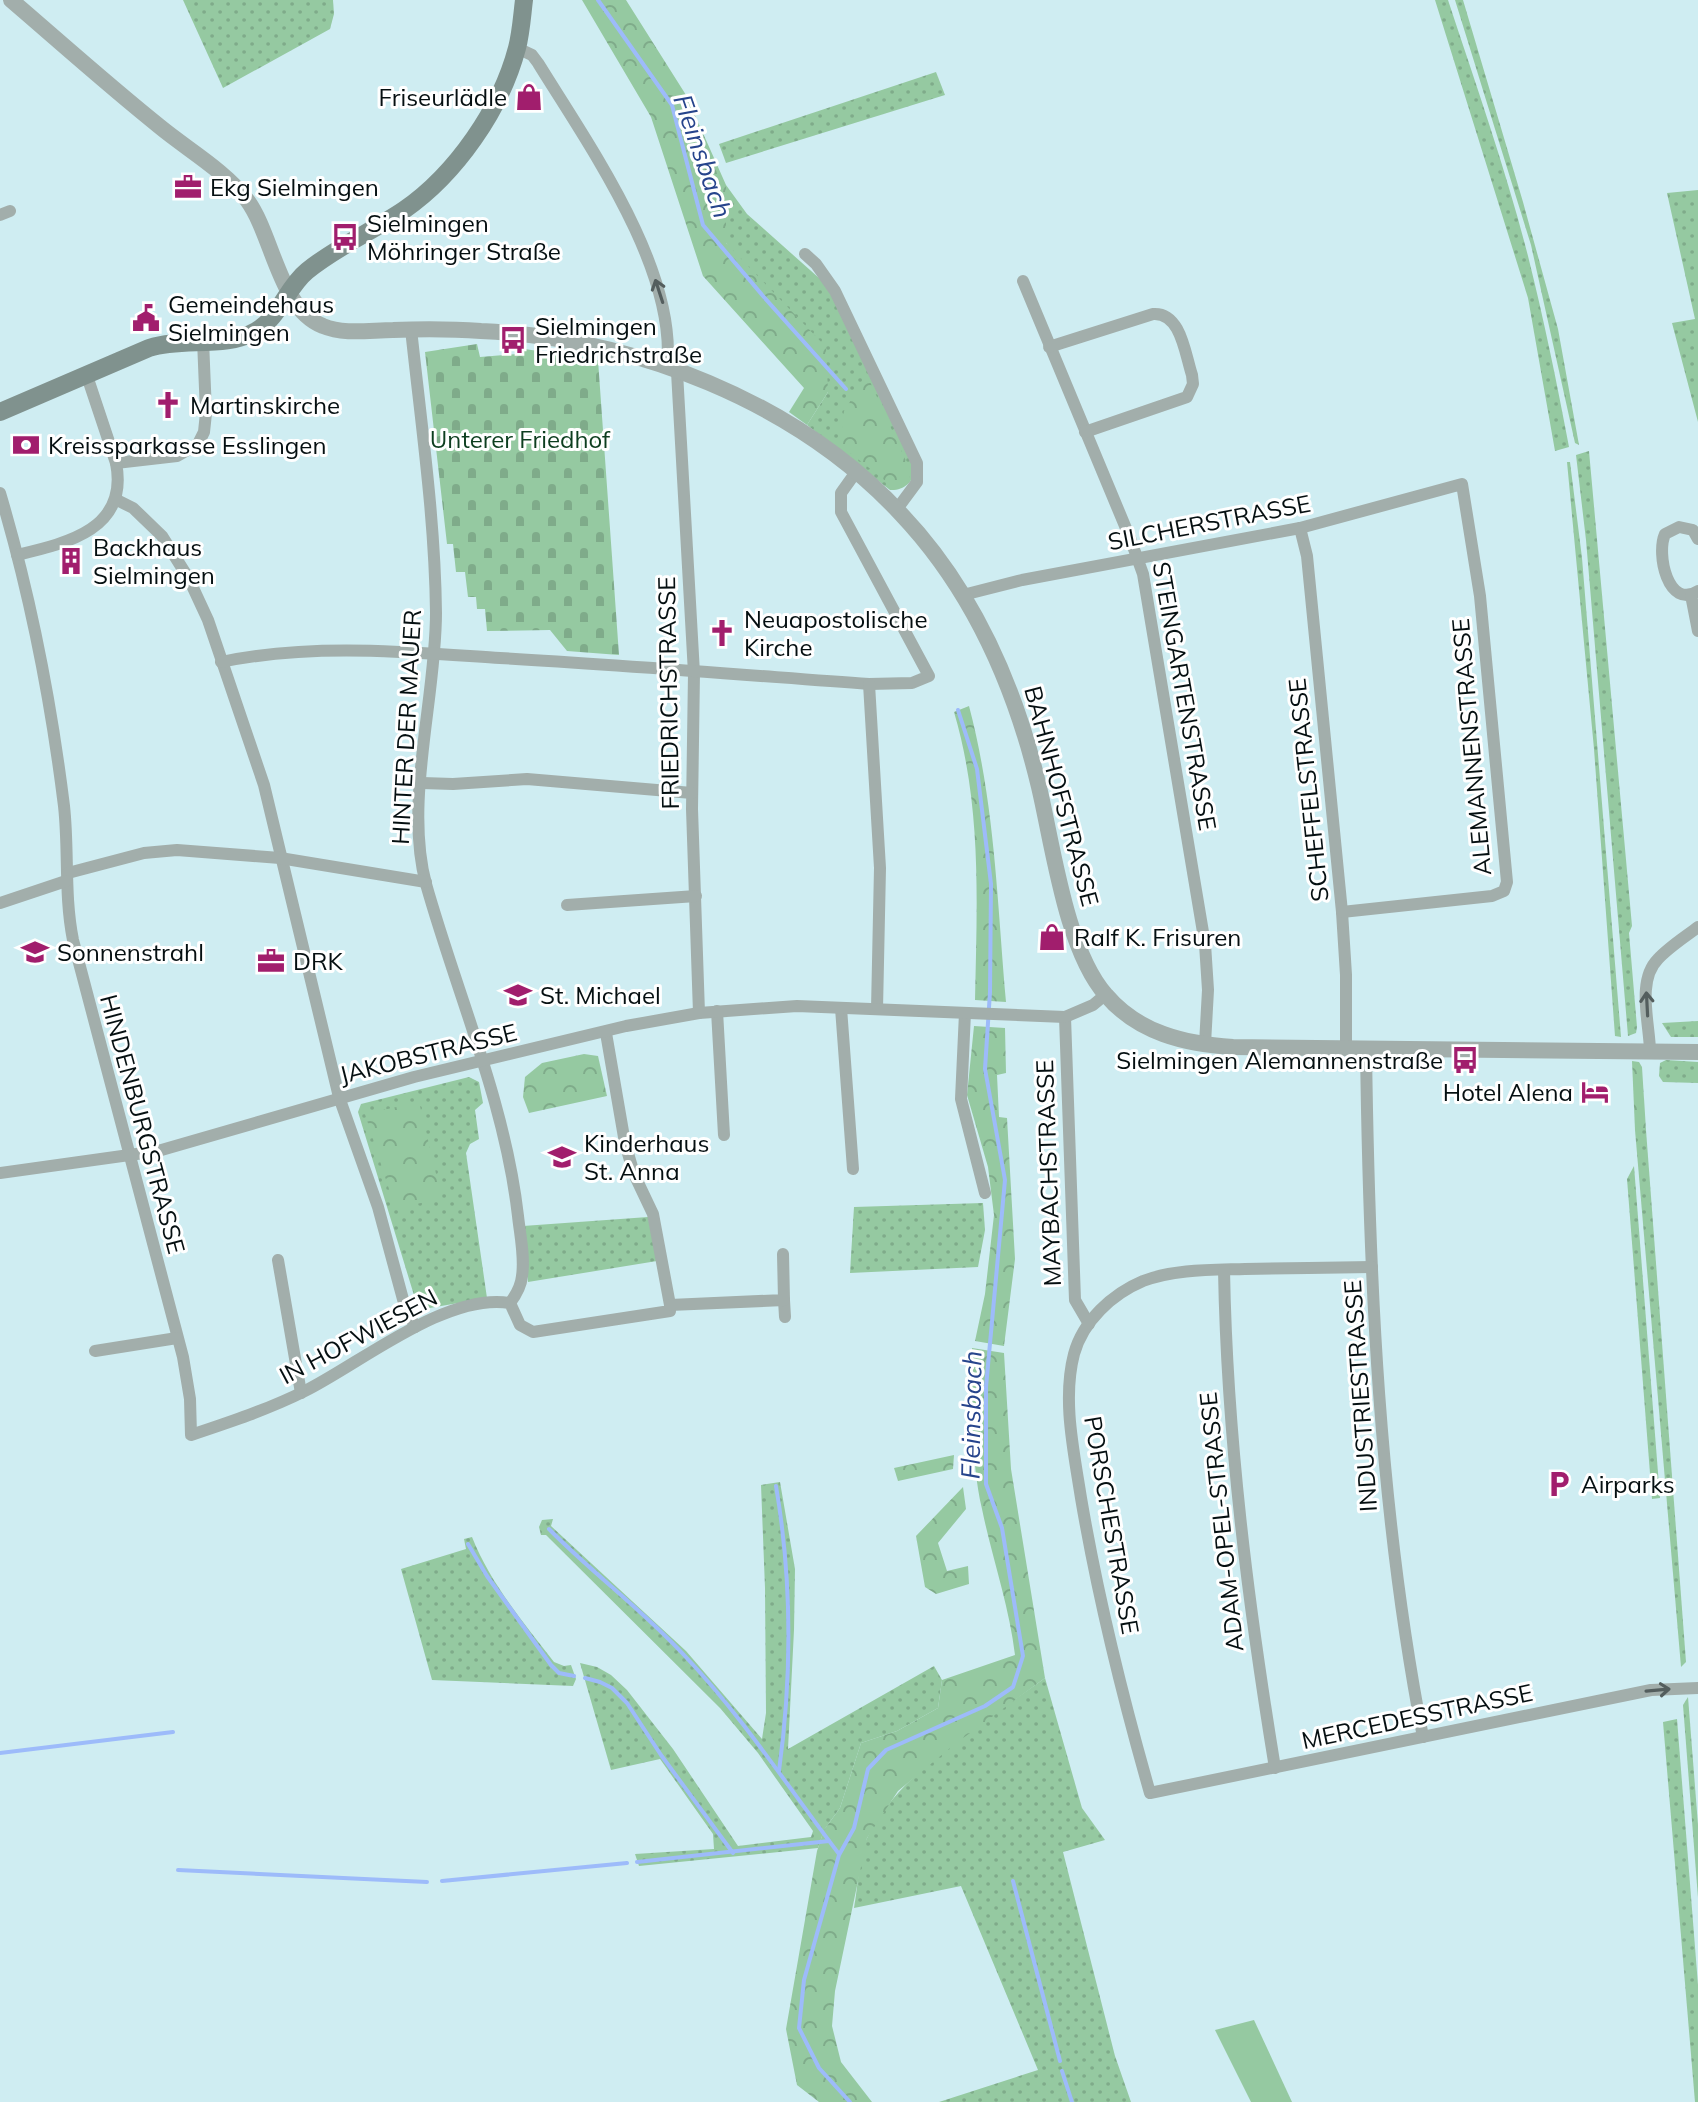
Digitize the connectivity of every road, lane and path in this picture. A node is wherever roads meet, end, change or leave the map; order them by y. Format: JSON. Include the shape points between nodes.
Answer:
{"nodes":[{"id":1,"x":11,"y":0,"type":"edge"},
{"id":2,"x":524,"y":0,"type":"edge"},
{"id":3,"x":517,"y":48,"type":"junction"},
{"id":4,"x":805,"y":254,"type":"dead end"},
{"id":5,"x":1023,"y":281,"type":"dead end"},
{"id":6,"x":288,"y":289,"type":"junction"},
{"id":7,"x":411,"y":329,"type":"junction"},
{"id":8,"x":203,"y":340,"type":"junction"},
{"id":9,"x":1049,"y":347,"type":"junction"},
{"id":10,"x":672,"y":370,"type":"junction"},
{"id":11,"x":86,"y":373,"type":"junction"},
{"id":12,"x":0,"y":412,"type":"edge"},
{"id":13,"x":1085,"y":432,"type":"junction"},
{"id":14,"x":116,"y":463,"type":"junction"},
{"id":15,"x":856,"y":472,"type":"junction"},
{"id":16,"x":1462,"y":484,"type":"joint"},
{"id":17,"x":0,"y":493,"type":"edge"},
{"id":18,"x":117,"y":500,"type":"junction"},
{"id":19,"x":897,"y":509,"type":"junction"},
{"id":20,"x":1300,"y":528,"type":"junction"},
{"id":21,"x":1698,"y":539,"type":"edge"},
{"id":22,"x":13,"y":541,"type":"junction"},
{"id":23,"x":0,"y":545,"type":"edge"},
{"id":24,"x":17,"y":555,"type":"junction"},
{"id":25,"x":1139,"y":559,"type":"junction"},
{"id":26,"x":1695,"y":593,"type":"edge"},
{"id":27,"x":963,"y":595,"type":"junction"},
{"id":28,"x":1698,"y":631,"type":"edge"},
{"id":29,"x":434,"y":654,"type":"junction"},
{"id":30,"x":221,"y":662,"type":"junction"},
{"id":31,"x":694,"y":673,"type":"junction"},
{"id":32,"x":869,"y":684,"type":"junction"},
{"id":33,"x":422,"y":783,"type":"junction"},
{"id":34,"x":692,"y":793,"type":"junction"},
{"id":35,"x":280,"y":858,"type":"junction"},
{"id":36,"x":67,"y":877,"type":"junction"},
{"id":37,"x":426,"y":882,"type":"junction"},
{"id":38,"x":696,"y":896,"type":"junction"},
{"id":39,"x":0,"y":903,"type":"edge"},
{"id":40,"x":567,"y":905,"type":"dead end"},
{"id":41,"x":1342,"y":912,"type":"junction"},
{"id":42,"x":1694,"y":930,"type":"edge"},
{"id":43,"x":1105,"y":995,"type":"junction"},
{"id":44,"x":841,"y":1008,"type":"junction"},
{"id":45,"x":877,"y":1009,"type":"junction"},
{"id":46,"x":717,"y":1011,"type":"junction"},
{"id":47,"x":699,"y":1013,"type":"junction"},
{"id":48,"x":968,"y":1013,"type":"junction"},
{"id":49,"x":1065,"y":1017,"type":"junction"},
{"id":50,"x":606,"y":1033,"type":"junction"},
{"id":51,"x":1205,"y":1044,"type":"junction"},
{"id":52,"x":1346,"y":1048,"type":"junction"},
{"id":53,"x":1366,"y":1048,"type":"junction"},
{"id":54,"x":1650,"y":1052,"type":"junction"},
{"id":55,"x":1698,"y":1052,"type":"edge"},
{"id":56,"x":481,"y":1062,"type":"junction"},
{"id":57,"x":339,"y":1097,"type":"junction"},
{"id":58,"x":724,"y":1135,"type":"dead end"},
{"id":59,"x":128,"y":1157,"type":"junction"},
{"id":60,"x":853,"y":1169,"type":"dead end"},
{"id":61,"x":0,"y":1173,"type":"edge"},
{"id":62,"x":985,"y":1193,"type":"dead end"},
{"id":63,"x":783,"y":1254,"type":"dead end"},
{"id":64,"x":278,"y":1260,"type":"dead end"},
{"id":65,"x":1372,"y":1267,"type":"junction"},
{"id":66,"x":1224,"y":1270,"type":"junction"},
{"id":67,"x":784,"y":1300,"type":"junction"},
{"id":68,"x":510,"y":1303,"type":"junction"},
{"id":69,"x":670,"y":1305,"type":"junction"},
{"id":70,"x":785,"y":1317,"type":"dead end"},
{"id":71,"x":1089,"y":1324,"type":"junction"},
{"id":72,"x":415,"y":1327,"type":"junction"},
{"id":73,"x":177,"y":1338,"type":"junction"},
{"id":74,"x":95,"y":1351,"type":"dead end"},
{"id":75,"x":301,"y":1393,"type":"junction"},
{"id":76,"x":191,"y":1435,"type":"joint"},
{"id":77,"x":1695,"y":1688,"type":"edge"},
{"id":78,"x":1423,"y":1737,"type":"junction"},
{"id":79,"x":1275,"y":1768,"type":"junction"},
{"id":80,"x":1150,"y":1793,"type":"joint"}],
"edges":[{"from":1,"to":6,"type":"street","name":"BAHNHOFSTRASSE","via":[[238,190],[254,210]]},
{"from":2,"to":3,"type":"main road"},
{"from":3,"to":6,"type":"main road","via":[[484,121],[439,179],[416,201],[308,270]]},
{"from":10,"to":3,"type":"street","name":"FRIEDRICHSTRASSE","one_way":true,"via":[[662,299],[621,201],[538,63]]},
{"from":4,"to":19,"type":"street","via":[[835,291],[917,463],[917,482]]},
{"from":5,"to":9,"type":"street","name":"STEINGARTENSTRASSE"},
{"from":6,"to":7,"type":"street","name":"BAHNHOFSTRASSE","via":[[307,316],[325,328]]},
{"from":6,"to":8,"type":"main road","via":[[256,331]]},
{"from":7,"to":10,"type":"street","name":"BAHNHOFSTRASSE","via":[[559,338]]},
{"from":7,"to":29,"type":"street","name":"HINTER DER MAUER","via":[[433,550]]},
{"from":8,"to":11,"type":"main road","via":[[162,344]]},
{"from":8,"to":14,"type":"street","via":[[206,413],[198,444],[177,456]]},
{"from":9,"to":13,"type":"street","name":"STEINGARTENSTRASSE"},
{"from":9,"to":13,"type":"street","via":[[1153,314],[1173,322],[1192,375],[1187,397]]},
{"from":10,"to":15,"type":"street","name":"BAHNHOFSTRASSE","via":[[755,406]]},
{"from":10,"to":31,"type":"street","name":"FRIEDRICHSTRASSE"},
{"from":11,"to":12,"type":"main road"},
{"from":11,"to":14,"type":"street"},
{"from":13,"to":25,"type":"street","name":"STEINGARTENSTRASSE"},
{"from":14,"to":18,"type":"street"},
{"from":15,"to":19,"type":"street","name":"BAHNHOFSTRASSE"},
{"from":15,"to":32,"type":"street","via":[[841,493],[841,512],[929,676],[912,683]]},
{"from":16,"to":20,"type":"street","name":"SILCHERSTRASSE"},
{"from":16,"to":41,"type":"street","name":"ALEMANNENSTRASSE","via":[[1480,596],[1507,882],[1504,891],[1492,896]]},
{"from":17,"to":22,"type":"street","name":"HINDENBURGSTRASSE"},
{"from":18,"to":24,"type":"street","via":[[108,514],[75,537]]},
{"from":18,"to":30,"type":"street","via":[[147,521],[173,553],[199,599]]},
{"from":19,"to":27,"type":"street","name":"BAHNHOFSTRASSE"},
{"from":20,"to":25,"type":"street","name":"SILCHERSTRASSE"},
{"from":20,"to":41,"type":"street","name":"SCHEFFELSTRASSE"},
{"from":21,"to":26,"type":"street","via":[[1693,530],[1679,527],[1665,534],[1662,542],[1667,581],[1678,591]]},
{"from":22,"to":23,"type":"street"},
{"from":22,"to":24,"type":"street","name":"HINDENBURGSTRASSE"},
{"from":24,"to":36,"type":"street","name":"HINDENBURGSTRASSE","via":[[54,740],[67,831]]},
{"from":25,"to":27,"type":"street","name":"SILCHERSTRASSE"},
{"from":25,"to":51,"type":"street","name":"STEINGARTENSTRASSE","via":[[1205,944]]},
{"from":26,"to":28,"type":"street"},
{"from":27,"to":43,"type":"street","name":"BAHNHOFSTRASSE","via":[[1009,687],[1079,946]]},
{"from":29,"to":30,"type":"street","via":[[319,651]]},
{"from":29,"to":31,"type":"street"},
{"from":29,"to":33,"type":"street","name":"HINTER DER MAUER"},
{"from":30,"to":35,"type":"street","via":[[264,785]]},
{"from":31,"to":32,"type":"street"},
{"from":31,"to":34,"type":"street","name":"FRIEDRICHSTRASSE"},
{"from":32,"to":45,"type":"street","via":[[880,868]]},
{"from":33,"to":34,"type":"street","via":[[527,779]]},
{"from":33,"to":37,"type":"street","name":"HINTER DER MAUER","via":[[419,834]]},
{"from":34,"to":38,"type":"street","name":"FRIEDRICHSTRASSE"},
{"from":35,"to":36,"type":"street","via":[[160,850]]},
{"from":35,"to":37,"type":"street"},
{"from":35,"to":57,"type":"street"},
{"from":36,"to":39,"type":"street"},
{"from":36,"to":59,"type":"street","name":"HINDENBURGSTRASSE","via":[[73,940]]},
{"from":37,"to":56,"type":"street","name":"HINTER DER MAUER"},
{"from":38,"to":40,"type":"street"},
{"from":38,"to":47,"type":"street","name":"FRIEDRICHSTRASSE"},
{"from":41,"to":52,"type":"street","name":"SCHEFFELSTRASSE"},
{"from":54,"to":42,"type":"street","one_way":true,"via":[[1649,973],[1657,959]]},
{"from":43,"to":49,"type":"street","name":"JAKOBSTRASSE"},
{"from":43,"to":51,"type":"street","name":"BAHNHOFSTRASSE","via":[[1144,1026]]},
{"from":44,"to":45,"type":"street","name":"JAKOBSTRASSE"},
{"from":44,"to":46,"type":"street","name":"JAKOBSTRASSE"},
{"from":44,"to":60,"type":"street"},
{"from":45,"to":48,"type":"street","name":"JAKOBSTRASSE"},
{"from":46,"to":47,"type":"street","name":"JAKOBSTRASSE"},
{"from":46,"to":58,"type":"street"},
{"from":47,"to":50,"type":"street","name":"JAKOBSTRASSE"},
{"from":48,"to":49,"type":"street","name":"JAKOBSTRASSE"},
{"from":48,"to":62,"type":"street","via":[[961,1099]]},
{"from":49,"to":71,"type":"street","name":"MAYBACHSTRASSE","via":[[1075,1300]]},
{"from":50,"to":56,"type":"street","name":"JAKOBSTRASSE"},
{"from":50,"to":69,"type":"street","via":[[625,1143],[653,1214]]},
{"from":51,"to":52,"type":"street","name":"BAHNHOFSTRASSE"},
{"from":52,"to":53,"type":"street","name":"BAHNHOFSTRASSE"},
{"from":53,"to":54,"type":"street","name":"BAHNHOFSTRASSE"},
{"from":53,"to":65,"type":"street","name":"INDUSTRIESTRASSE"},
{"from":54,"to":55,"type":"street","name":"BAHNHOFSTRASSE"},
{"from":56,"to":57,"type":"street","name":"JAKOBSTRASSE"},
{"from":56,"to":68,"type":"street","name":"HINTER DER MAUER","via":[[515,1188],[522,1276]]},
{"from":57,"to":59,"type":"street","name":"JAKOBSTRASSE"},
{"from":57,"to":72,"type":"street"},
{"from":59,"to":61,"type":"street","name":"JAKOBSTRASSE"},
{"from":59,"to":73,"type":"street","name":"HINDENBURGSTRASSE"},
{"from":63,"to":67,"type":"street"},
{"from":64,"to":75,"type":"street"},
{"from":65,"to":66,"type":"street","name":"PORSCHESTRASSE"},
{"from":65,"to":78,"type":"street","name":"INDUSTRIESTRASSE","via":[[1385,1465],[1401,1610]]},
{"from":66,"to":71,"type":"street","name":"PORSCHESTRASSE","via":[[1141,1282],[1112,1299]]},
{"from":66,"to":79,"type":"street","name":"ADAM-OPEL-STRASSE","via":[[1235,1469]]},
{"from":67,"to":69,"type":"street"},
{"from":67,"to":70,"type":"street"},
{"from":68,"to":69,"type":"street","via":[[520,1325],[533,1332],[670,1311]]},
{"from":68,"to":72,"type":"street","name":"IN HOFWIESEN","via":[[453,1310]]},
{"from":71,"to":80,"type":"street","name":"PORSCHESTRASSE","via":[[1072,1366],[1072,1430],[1105,1623]]},
{"from":72,"to":75,"type":"street","name":"IN HOFWIESEN"},
{"from":73,"to":74,"type":"street"},
{"from":73,"to":76,"type":"street","name":"HINDENBURGSTRASSE","via":[[190,1399]]},
{"from":75,"to":76,"type":"street","name":"IN HOFWIESEN"},
{"from":78,"to":77,"type":"street","name":"MERCEDESSTRASSE","one_way":true,"via":[[1651,1690]]},
{"from":78,"to":79,"type":"street","name":"MERCEDESSTRASSE"},
{"from":79,"to":80,"type":"street","name":"MERCEDESSTRASSE"}]}
